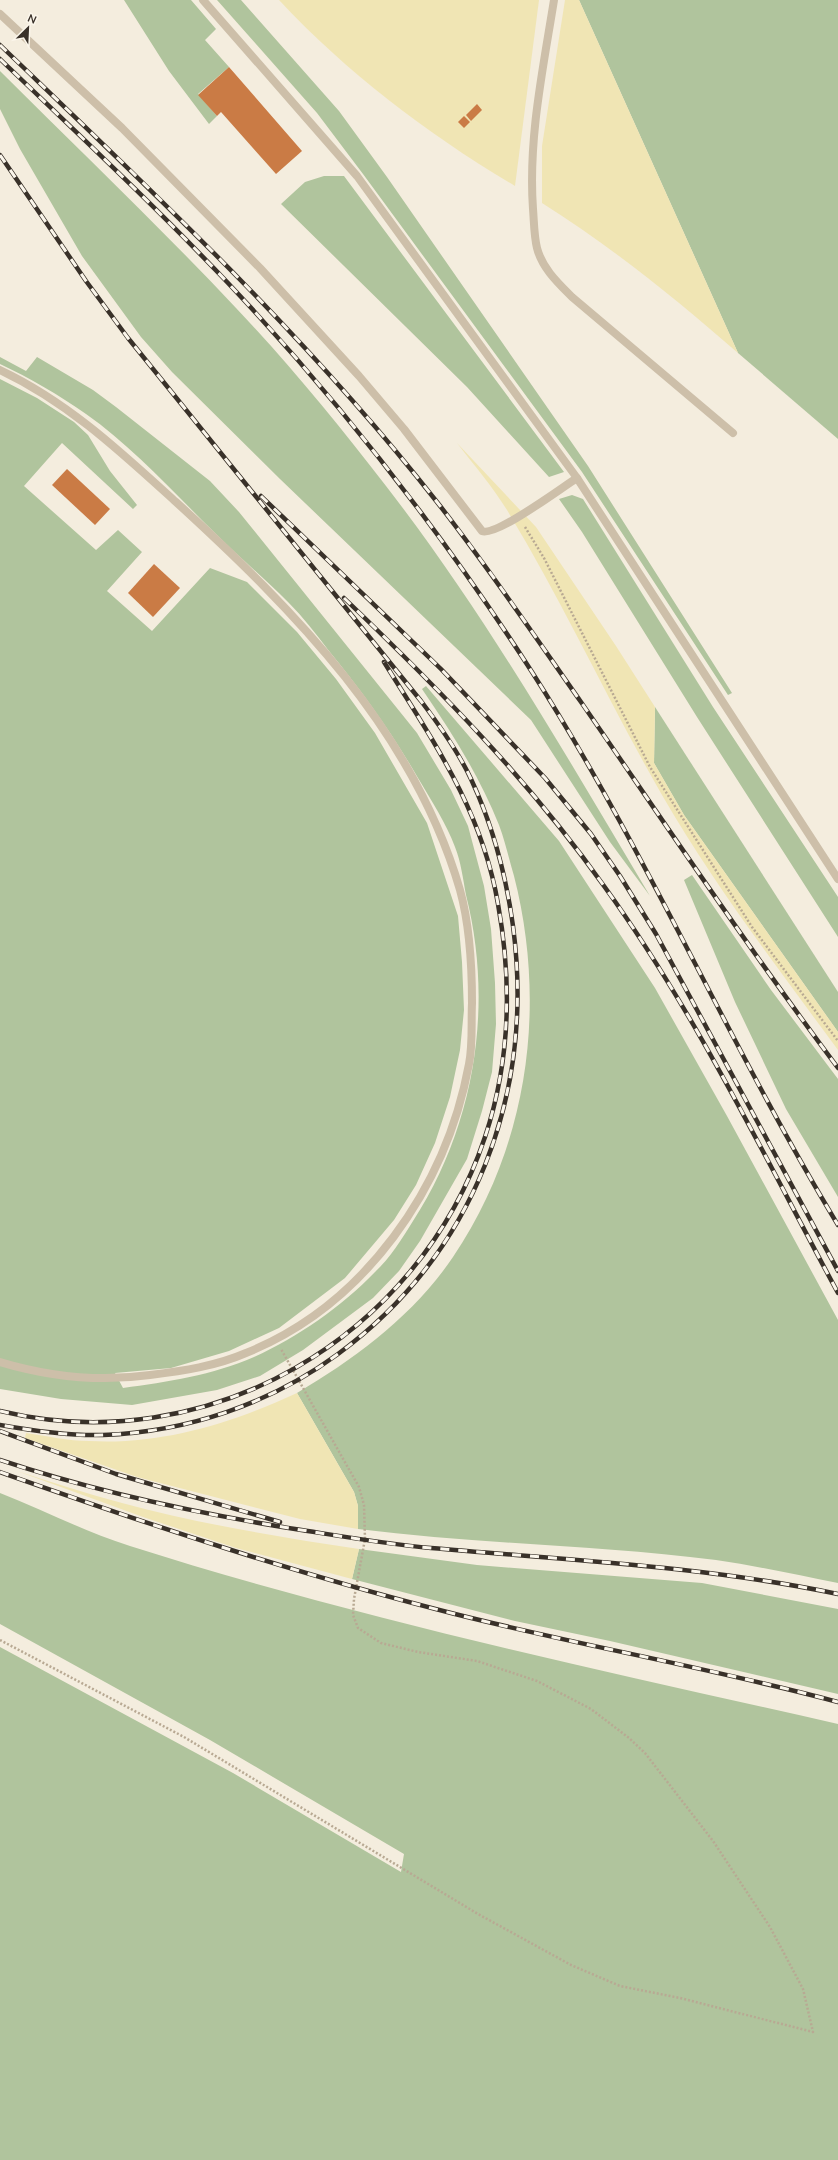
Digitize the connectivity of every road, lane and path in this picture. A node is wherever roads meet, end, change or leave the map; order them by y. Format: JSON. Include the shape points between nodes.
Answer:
{"nodes":[{"id":1,"x":203,"y":0,"type":"edge"},
{"id":2,"x":554,"y":0,"type":"edge"},
{"id":3,"x":0,"y":14,"type":"edge"},
{"id":4,"x":0,"y":370,"type":"edge"},
{"id":5,"x":733,"y":433,"type":"dead end"},
{"id":6,"x":577,"y":478,"type":"junction"},
{"id":7,"x":519,"y":516,"type":"junction"},
{"id":8,"x":838,"y":879,"type":"edge"},
{"id":9,"x":838,"y":1042,"type":"edge"},
{"id":10,"x":275,"y":1338,"type":"junction"},
{"id":11,"x":0,"y":1362,"type":"edge"},
{"id":12,"x":0,"y":1640,"type":"edge"}],
"edges":[{"from":1,"to":6,"type":"lane","via":[[357,176]]},
{"from":2,"to":5,"type":"lane","via":[[532,156],[534,218],[537,248],[542,261],[555,280],[572,297]]},
{"from":3,"to":7,"type":"lane","via":[[122,128],[260,268],[359,376],[482,531],[489,532]]},
{"from":4,"to":10,"type":"lane","via":[[52,398],[92,426],[289,610],[374,716],[402,758],[427,803],[460,890],[468,928],[472,972],[470,1061],[448,1138],[432,1178],[409,1216],[359,1278],[331,1302]]},
{"from":6,"to":7,"type":"lane"},
{"from":6,"to":8,"type":"lane"},
{"from":7,"to":9,"type":"path","via":[[544,558],[650,767],[752,927]]},
{"from":10,"to":11,"type":"lane","via":[[249,1352],[214,1364],[118,1379],[72,1378]]},
{"from":10,"to":12,"type":"path","via":[[359,1487],[364,1505],[365,1539],[354,1600],[353,1615],[358,1628],[381,1643],[418,1652],[477,1661],[537,1681],[591,1709],[629,1738],[645,1753],[713,1841],[770,1927],[803,1989],[813,2032],[680,1998],[620,1986],[571,1965],[478,1914],[184,1737]]}]}
